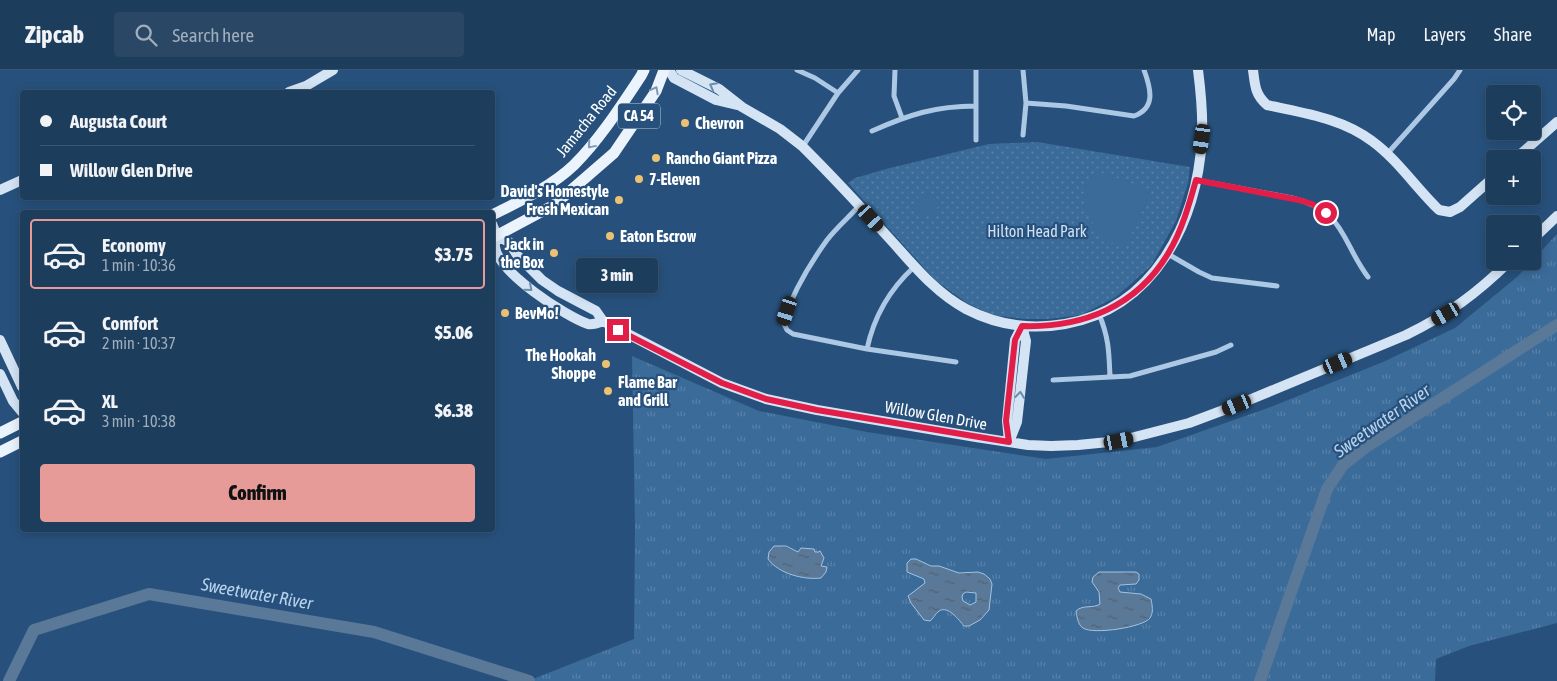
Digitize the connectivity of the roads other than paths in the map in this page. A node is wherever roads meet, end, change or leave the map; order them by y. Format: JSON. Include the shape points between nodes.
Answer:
{"nodes":[{"id":1,"x":333,"y":70,"type":"edge"},
{"id":2,"x":644,"y":70,"type":"edge"},
{"id":3,"x":664,"y":70,"type":"edge"},
{"id":4,"x":669,"y":70,"type":"edge"},
{"id":5,"x":681,"y":70,"type":"edge"},
{"id":6,"x":797,"y":70,"type":"edge"},
{"id":7,"x":858,"y":70,"type":"edge"},
{"id":8,"x":895,"y":70,"type":"edge"},
{"id":9,"x":976,"y":70,"type":"edge"},
{"id":10,"x":1023,"y":70,"type":"edge"},
{"id":11,"x":1144,"y":70,"type":"edge"},
{"id":12,"x":1198,"y":70,"type":"edge"},
{"id":13,"x":1253,"y":70,"type":"edge"},
{"id":14,"x":1460,"y":70,"type":"edge"},
{"id":15,"x":295,"y":90,"type":"edge"},
{"id":16,"x":838,"y":93,"type":"junction"},
{"id":17,"x":1026,"y":103,"type":"junction"},
{"id":18,"x":742,"y":106,"type":"junction"},
{"id":19,"x":976,"y":106,"type":"junction"},
{"id":20,"x":902,"y":118,"type":"junction"},
{"id":21,"x":1557,"y":122,"type":"edge"},
{"id":22,"x":872,"y":131,"type":"dead end"},
{"id":23,"x":1023,"y":135,"type":"dead end"},
{"id":24,"x":976,"y":140,"type":"dead end"},
{"id":25,"x":802,"y":146,"type":"junction"},
{"id":26,"x":1525,"y":150,"type":"edge"},
{"id":27,"x":1387,"y":154,"type":"junction"},
{"id":28,"x":1196,"y":180,"type":"junction"},
{"id":29,"x":20,"y":181,"type":"edge"},
{"id":30,"x":1486,"y":184,"type":"edge"},
{"id":31,"x":0,"y":190,"type":"edge"},
{"id":32,"x":860,"y":206,"type":"junction"},
{"id":33,"x":495,"y":213,"type":"edge"},
{"id":34,"x":1557,"y":216,"type":"edge"},
{"id":35,"x":1541,"y":231,"type":"edge"},
{"id":36,"x":495,"y":237,"type":"edge"},
{"id":37,"x":1168,"y":254,"type":"junction"},
{"id":38,"x":914,"y":266,"type":"junction"},
{"id":39,"x":1501,"y":270,"type":"edge"},
{"id":40,"x":1368,"y":277,"type":"dead end"},
{"id":41,"x":1277,"y":286,"type":"dead end"},
{"id":42,"x":1099,"y":314,"type":"junction"},
{"id":43,"x":603,"y":322,"type":"junction"},
{"id":44,"x":1022,"y":326,"type":"junction"},
{"id":45,"x":0,"y":340,"type":"edge"},
{"id":46,"x":1231,"y":345,"type":"dead end"},
{"id":47,"x":867,"y":349,"type":"junction"},
{"id":48,"x":956,"y":362,"type":"dead end"},
{"id":49,"x":0,"y":374,"type":"edge"},
{"id":50,"x":1110,"y":377,"type":"junction"},
{"id":51,"x":1053,"y":380,"type":"dead end"},
{"id":52,"x":20,"y":383,"type":"edge"},
{"id":53,"x":20,"y":410,"type":"edge"},
{"id":54,"x":20,"y":423,"type":"edge"},
{"id":55,"x":0,"y":433,"type":"edge"},
{"id":56,"x":20,"y":442,"type":"edge"},
{"id":57,"x":1009,"y":442,"type":"junction"},
{"id":58,"x":0,"y":452,"type":"edge"}],
"edges":[{"from":1,"to":15,"type":"street"},
{"from":2,"to":33,"type":"main road","name":"Jamacha Road","number":"CA 54","one_way":true,"via":[[613,117],[573,165],[547,186]]},
{"from":36,"to":3,"type":"main road","number":"CA 54","one_way":true,"via":[[554,205],[614,153],[656,91]]},
{"from":4,"to":18,"type":"street","via":[[674,78],[716,100]]},
{"from":18,"to":5,"type":"street","one_way":true,"via":[[719,89]]},
{"from":6,"to":16,"type":"street"},
{"from":7,"to":16,"type":"street"},
{"from":8,"to":20,"type":"street","via":[[894,96]]},
{"from":9,"to":19,"type":"street"},
{"from":10,"to":17,"type":"street"},
{"from":11,"to":17,"type":"street","via":[[1150,100],[1143,113],[1134,116]]},
{"from":12,"to":28,"type":"street","via":[[1202,139]]},
{"from":13,"to":27,"type":"street","via":[[1256,90],[1260,100],[1267,105],[1344,125],[1364,135]]},
{"from":14,"to":27,"type":"street"},
{"from":16,"to":25,"type":"street"},
{"from":17,"to":23,"type":"street"},
{"from":18,"to":25,"type":"street"},
{"from":19,"to":20,"type":"street","via":[[930,110]]},
{"from":19,"to":24,"type":"street"},
{"from":20,"to":22,"type":"street"},
{"from":21,"to":26,"type":"street"},
{"from":25,"to":32,"type":"street"},
{"from":27,"to":30,"type":"street","via":[[1434,205],[1445,212],[1460,206]]},
{"from":28,"to":37,"type":"street","via":[[1183,223]]},
{"from":28,"to":40,"type":"street","via":[[1292,198],[1319,208],[1342,231]]},
{"from":29,"to":31,"type":"street"},
{"from":32,"to":38,"type":"street"},
{"from":32,"to":47,"type":"street","via":[[828,239],[790,300],[783,322],[793,334]]},
{"from":34,"to":35,"type":"street"},
{"from":36,"to":43,"type":"street","name":"Willow Glen Drive","via":[[509,242],[542,280],[596,311]]},
{"from":36,"to":43,"type":"street","name":"Willow Glen Drive","one_way":true,"via":[[500,258],[533,292],[589,324]]},
{"from":37,"to":41,"type":"street","via":[[1212,278]]},
{"from":37,"to":42,"type":"street","via":[[1141,287]]},
{"from":38,"to":44,"type":"street","via":[[941,292],[964,308],[991,320]]},
{"from":38,"to":47,"type":"street","via":[[882,304]]},
{"from":39,"to":57,"type":"street","name":"Willow Glen Drive","via":[[1465,301],[1427,325],[1213,414],[1154,433],[1101,444],[1050,446]]},
{"from":42,"to":44,"type":"street","via":[[1062,325]]},
{"from":42,"to":50,"type":"street","via":[[1106,332]]},
{"from":43,"to":57,"type":"street","name":"Willow Glen Drive","via":[[722,383],[766,399]]},
{"from":44,"to":57,"type":"street","via":[[1026,341],[1017,422]]},
{"from":45,"to":52,"type":"street"},
{"from":46,"to":50,"type":"street","via":[[1134,375]]},
{"from":47,"to":48,"type":"street"},
{"from":49,"to":53,"type":"street"},
{"from":50,"to":51,"type":"street"},
{"from":54,"to":55,"type":"main road"},
{"from":56,"to":58,"type":"main road"}]}
